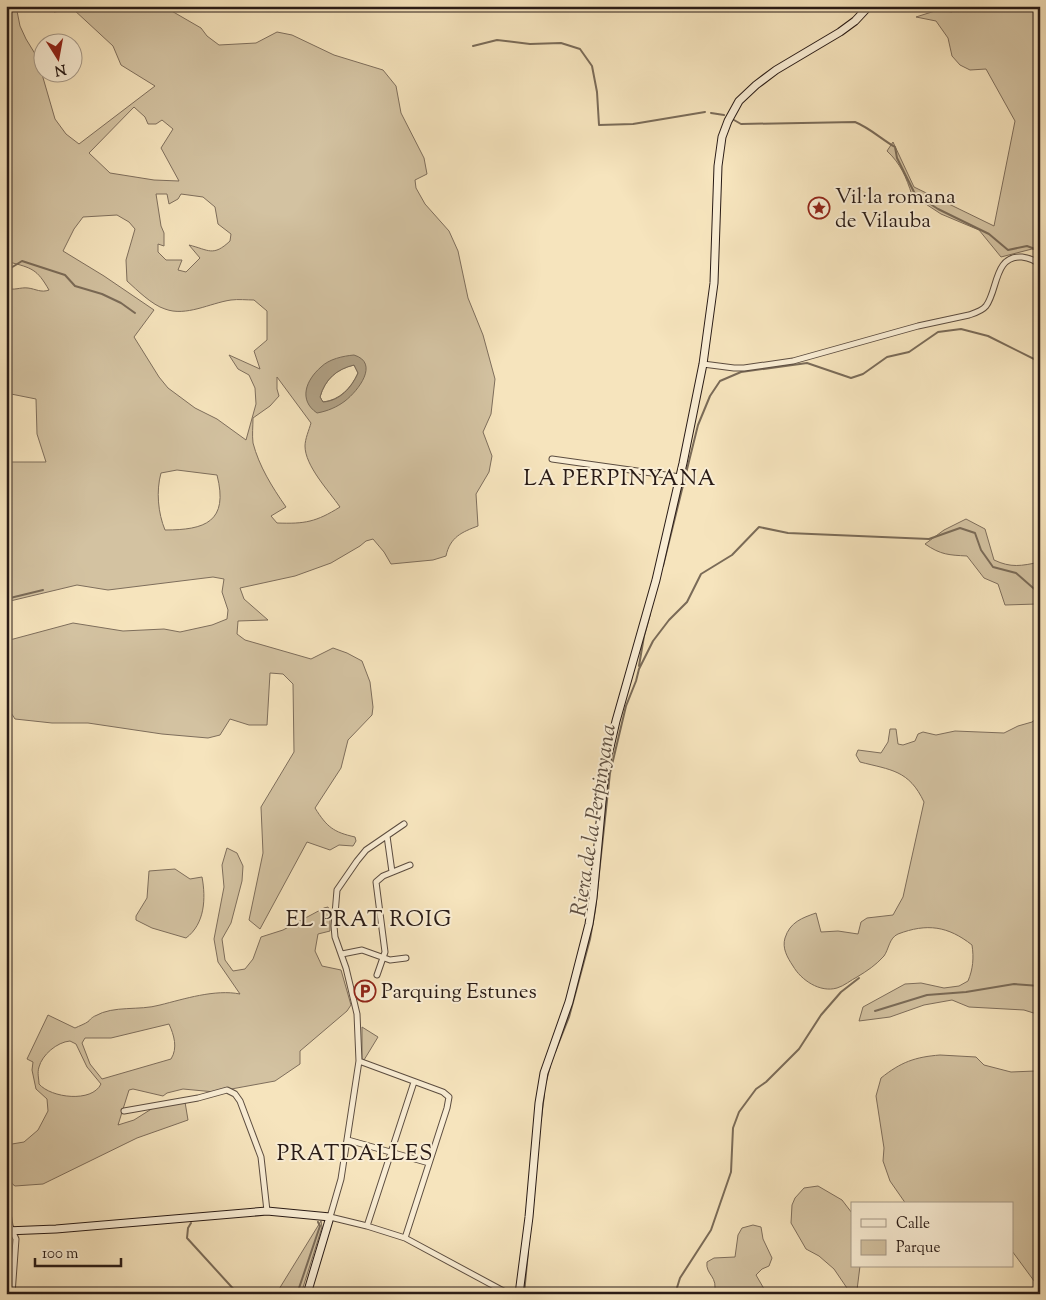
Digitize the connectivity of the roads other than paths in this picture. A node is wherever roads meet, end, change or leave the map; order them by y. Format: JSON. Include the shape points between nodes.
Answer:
{"nodes":[{"id":1,"x":869,"y":6,"type":"edge"},
{"id":2,"x":1040,"y":265,"type":"edge"},
{"id":3,"x":704,"y":364,"type":"junction"},
{"id":4,"x":552,"y":459,"type":"dead end"},
{"id":5,"x":680,"y":477,"type":"junction"},
{"id":6,"x":404,"y":824,"type":"dead end"},
{"id":7,"x":387,"y":836,"type":"junction"},
{"id":8,"x":410,"y":865,"type":"dead end"},
{"id":9,"x":392,"y":872,"type":"junction"},
{"id":10,"x":342,"y":954,"type":"junction"},
{"id":11,"x":382,"y":957,"type":"junction"},
{"id":12,"x":406,"y":958,"type":"dead end"},
{"id":13,"x":377,"y":975,"type":"dead end"},
{"id":14,"x":359,"y":1061,"type":"junction"},
{"id":15,"x":414,"y":1082,"type":"junction"},
{"id":16,"x":124,"y":1111,"type":"dead end"},
{"id":17,"x":348,"y":1140,"type":"junction"},
{"id":18,"x":391,"y":1152,"type":"junction"},
{"id":19,"x":429,"y":1163,"type":"junction"},
{"id":20,"x":6,"y":1200,"type":"edge"},
{"id":21,"x":267,"y":1211,"type":"junction"},
{"id":22,"x":330,"y":1217,"type":"junction"},
{"id":23,"x":367,"y":1226,"type":"junction"},
{"id":24,"x":10,"y":1229,"type":"edge"},
{"id":25,"x":405,"y":1238,"type":"junction"},
{"id":26,"x":12,"y":1294,"type":"edge"},
{"id":27,"x":307,"y":1294,"type":"edge"},
{"id":28,"x":509,"y":1294,"type":"edge"},
{"id":29,"x":519,"y":1294,"type":"edge"}],
"edges":[{"from":1,"to":3,"type":"street","via":[[840,32],[756,84],[739,101],[728,121],[720,144],[714,283]]},
{"from":2,"to":3,"type":"street","via":[[1025,257],[1007,261],[995,280],[985,307],[977,313],[793,361],[744,368]]},
{"from":3,"to":5,"type":"street"},
{"from":4,"to":5,"type":"street"},
{"from":5,"to":29,"type":"street","via":[[605,769],[589,924],[569,1002],[542,1078]]},
{"from":6,"to":7,"type":"street"},
{"from":7,"to":9,"type":"street"},
{"from":7,"to":10,"type":"street","via":[[360,856],[337,890],[334,926]]},
{"from":8,"to":9,"type":"street"},
{"from":9,"to":11,"type":"street","via":[[376,882],[385,952]]},
{"from":10,"to":11,"type":"street","via":[[362,950]]},
{"from":10,"to":14,"type":"street","via":[[357,1014]]},
{"from":11,"to":12,"type":"street","via":[[390,960]]},
{"from":11,"to":13,"type":"street"},
{"from":14,"to":15,"type":"street"},
{"from":14,"to":17,"type":"street"},
{"from":15,"to":18,"type":"street"},
{"from":15,"to":19,"type":"street","via":[[449,1097]]},
{"from":16,"to":21,"type":"street","via":[[227,1090],[235,1094],[261,1157]]},
{"from":17,"to":18,"type":"street"},
{"from":17,"to":22,"type":"street","via":[[339,1190]]},
{"from":18,"to":19,"type":"street"},
{"from":18,"to":23,"type":"street"},
{"from":19,"to":25,"type":"street"},
{"from":20,"to":24,"type":"street"},
{"from":21,"to":22,"type":"street"},
{"from":21,"to":24,"type":"street"},
{"from":22,"to":23,"type":"street"},
{"from":22,"to":27,"type":"street"},
{"from":23,"to":25,"type":"street"},
{"from":24,"to":26,"type":"street","via":[[16,1239]]},
{"from":25,"to":28,"type":"street"}]}
